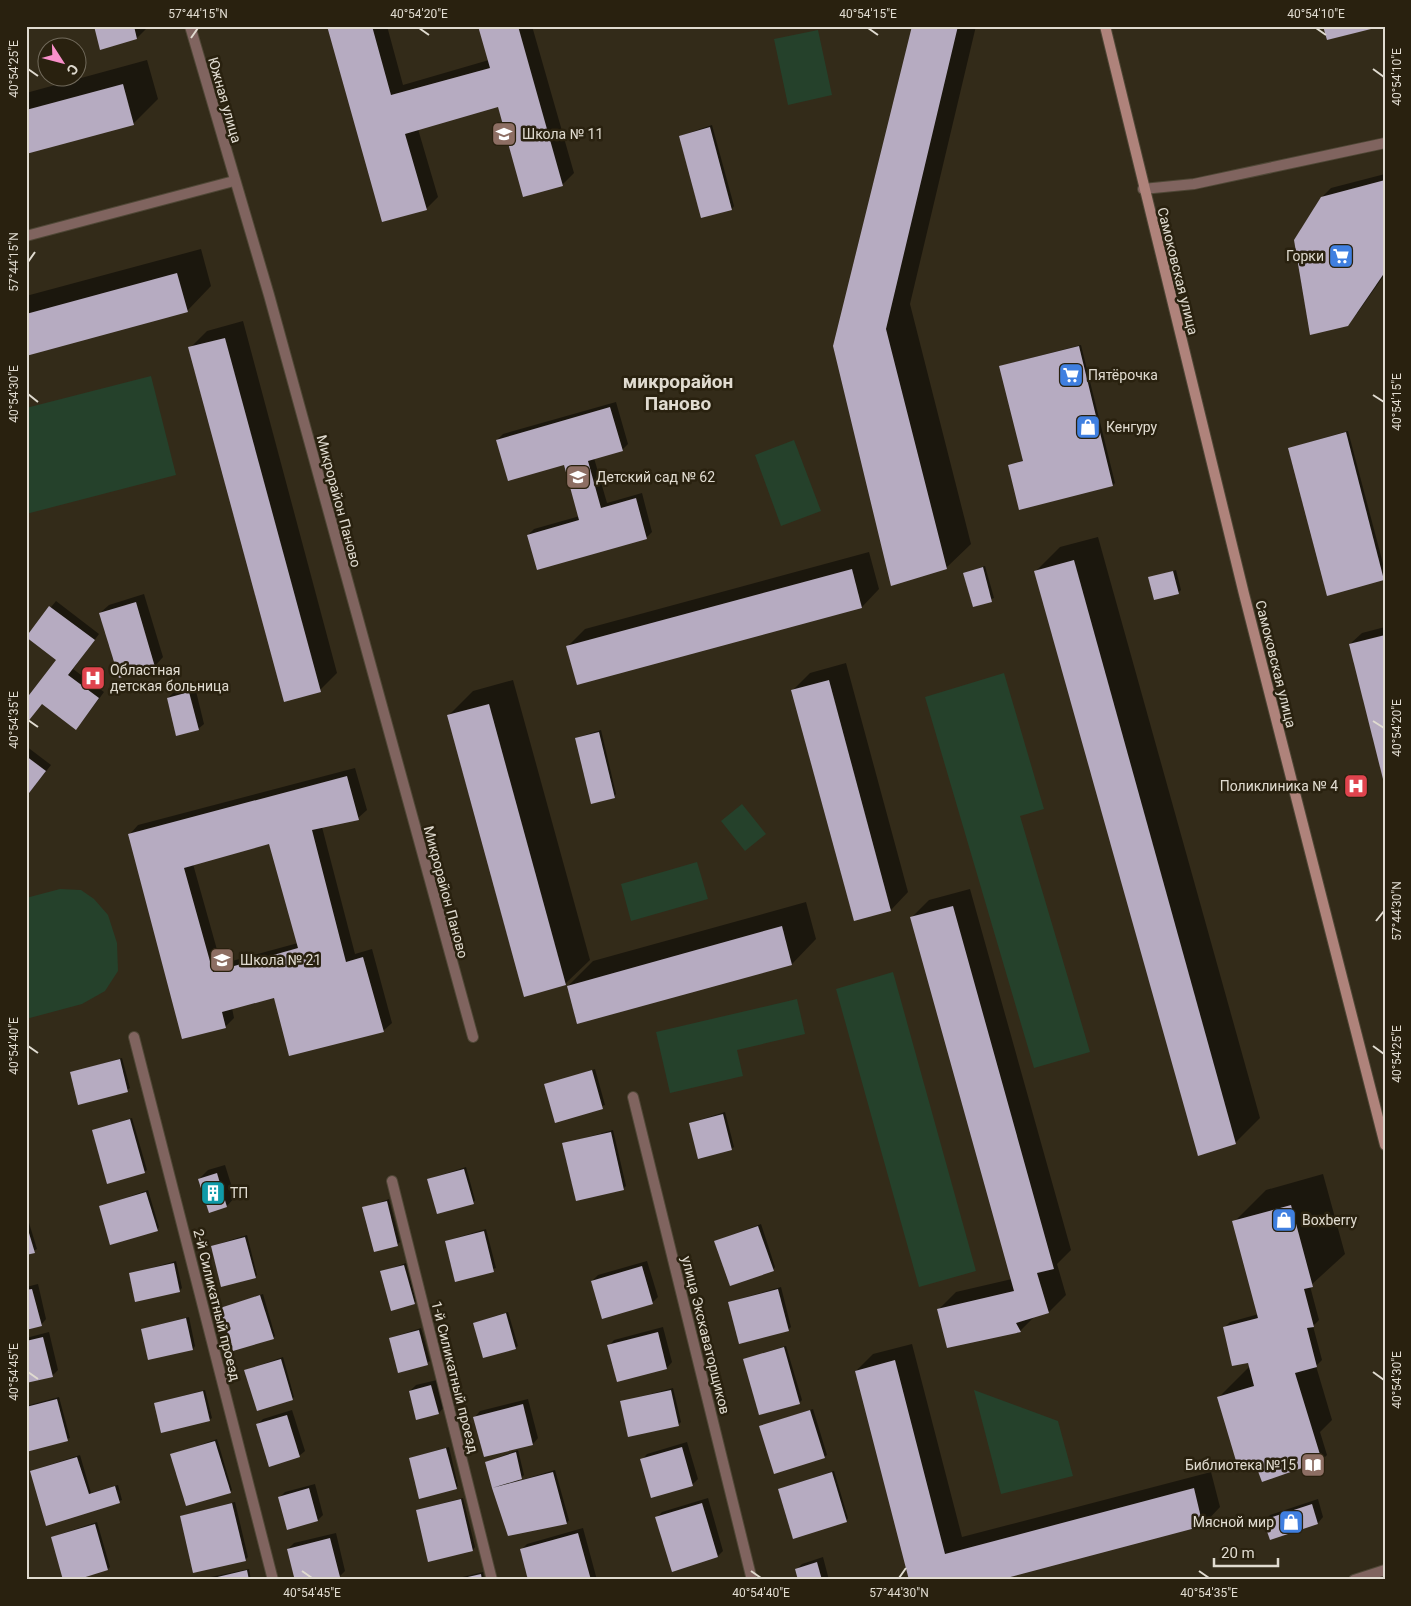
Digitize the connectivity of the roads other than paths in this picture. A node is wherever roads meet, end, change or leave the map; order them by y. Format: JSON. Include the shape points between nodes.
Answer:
{"nodes":[{"id":1,"x":190,"y":26,"type":"edge"},
{"id":2,"x":1105,"y":26,"type":"edge"},
{"id":3,"x":1385,"y":143,"type":"edge"},
{"id":4,"x":234,"y":181,"type":"junction"},
{"id":5,"x":1143,"y":189,"type":"junction"},
{"id":6,"x":26,"y":236,"type":"edge"},
{"id":7,"x":134,"y":1037,"type":"dead end"},
{"id":8,"x":473,"y":1037,"type":"dead end"},
{"id":9,"x":633,"y":1097,"type":"dead end"},
{"id":10,"x":1385,"y":1146,"type":"edge"},
{"id":11,"x":392,"y":1182,"type":"dead end"},
{"id":12,"x":1385,"y":1570,"type":"edge"},
{"id":13,"x":273,"y":1580,"type":"edge"},
{"id":14,"x":492,"y":1580,"type":"edge"},
{"id":15,"x":752,"y":1580,"type":"edge"},
{"id":16,"x":1354,"y":1580,"type":"edge"}],
"edges":[{"from":1,"to":4,"type":"street","name":"Южная улица"},
{"from":2,"to":5,"type":"street","name":"Самоковская улица"},
{"from":3,"to":5,"type":"street","name":"Самоковская улица","via":[[1194,184]]},
{"from":4,"to":6,"type":"street"},
{"from":4,"to":8,"type":"street","name":"Микрорайон Паново","via":[[269,295]]},
{"from":5,"to":10,"type":"street","name":"Самоковская улица"},
{"from":7,"to":13,"type":"street","name":"2-й Силикатный проезд"},
{"from":9,"to":15,"type":"street","name":"улица Экскаваторщиков"},
{"from":11,"to":14,"type":"street","name":"1-й Силикатный проезд"},
{"from":12,"to":16,"type":"street"}]}
